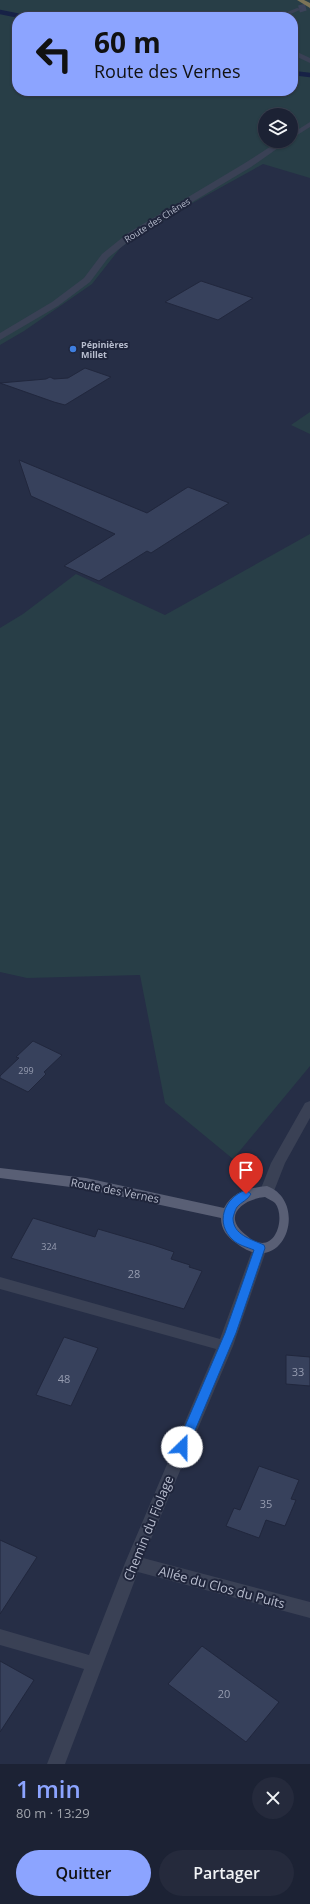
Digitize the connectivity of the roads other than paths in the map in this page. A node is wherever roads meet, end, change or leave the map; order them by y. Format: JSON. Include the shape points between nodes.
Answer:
{"nodes":[{"id":1,"x":300,"y":0,"type":"edge"},
{"id":2,"x":310,"y":6,"type":"edge"},
{"id":3,"x":299,"y":9,"type":"tunnel mouth"},
{"id":4,"x":291,"y":12,"type":"edge"},
{"id":5,"x":298,"y":55,"type":"edge"},
{"id":6,"x":310,"y":61,"type":"edge"},
{"id":7,"x":310,"y":124,"type":"edge"},
{"id":8,"x":298,"y":132,"type":"edge"},
{"id":9,"x":274,"y":148,"type":"edge"},
{"id":10,"x":0,"y":337,"type":"edge"},
{"id":11,"x":310,"y":1106,"type":"edge"},
{"id":12,"x":0,"y":1173,"type":"edge"},
{"id":13,"x":267,"y":1191,"type":"junction"},
{"id":14,"x":299,"y":1210,"type":"dead end"},
{"id":15,"x":228,"y":1214,"type":"junction"},
{"id":16,"x":299,"y":1233,"type":"dead end"},
{"id":17,"x":260,"y":1248,"type":"junction"},
{"id":18,"x":0,"y":1283,"type":"edge"},
{"id":19,"x":225,"y":1346,"type":"junction"},
{"id":20,"x":133,"y":1563,"type":"junction"},
{"id":21,"x":310,"y":1610,"type":"edge"},
{"id":22,"x":0,"y":1638,"type":"edge"},
{"id":23,"x":94,"y":1664,"type":"junction"},
{"id":24,"x":56,"y":1764,"type":"edge"}],
"edges":[{"from":1,"to":2,"type":"highway"},
{"from":3,"to":4,"type":"street"},
{"from":5,"to":6,"type":"street"},
{"from":7,"to":8,"type":"street"},
{"from":9,"to":10,"type":"street","name":"Route des Chênes","via":[[131,234],[105,256],[87,280],[55,304]]},
{"from":11,"to":13,"type":"street","via":[[278,1163]]},
{"from":12,"to":15,"type":"main road","name":"Route des Vernes","via":[[23,1174]]},
{"from":13,"to":14,"type":"main road","via":[[289,1198]]},
{"from":13,"to":15,"type":"main road","via":[[246,1194],[231,1206]]},
{"from":15,"to":17,"type":"main road","via":[[232,1232],[239,1239]]},
{"from":16,"to":17,"type":"main road","via":[[283,1245]]},
{"from":17,"to":19,"type":"street","name":"Chemin du Fiolage"},
{"from":18,"to":19,"type":"street"},
{"from":19,"to":20,"type":"street","name":"Chemin du Fiolage"},
{"from":20,"to":21,"type":"street","name":"Allée du Clos du Puits"},
{"from":20,"to":23,"type":"street","name":"Chemin du Fiolage"},
{"from":22,"to":23,"type":"street"},
{"from":23,"to":24,"type":"street","name":"Chemin du Fiolage"}]}
